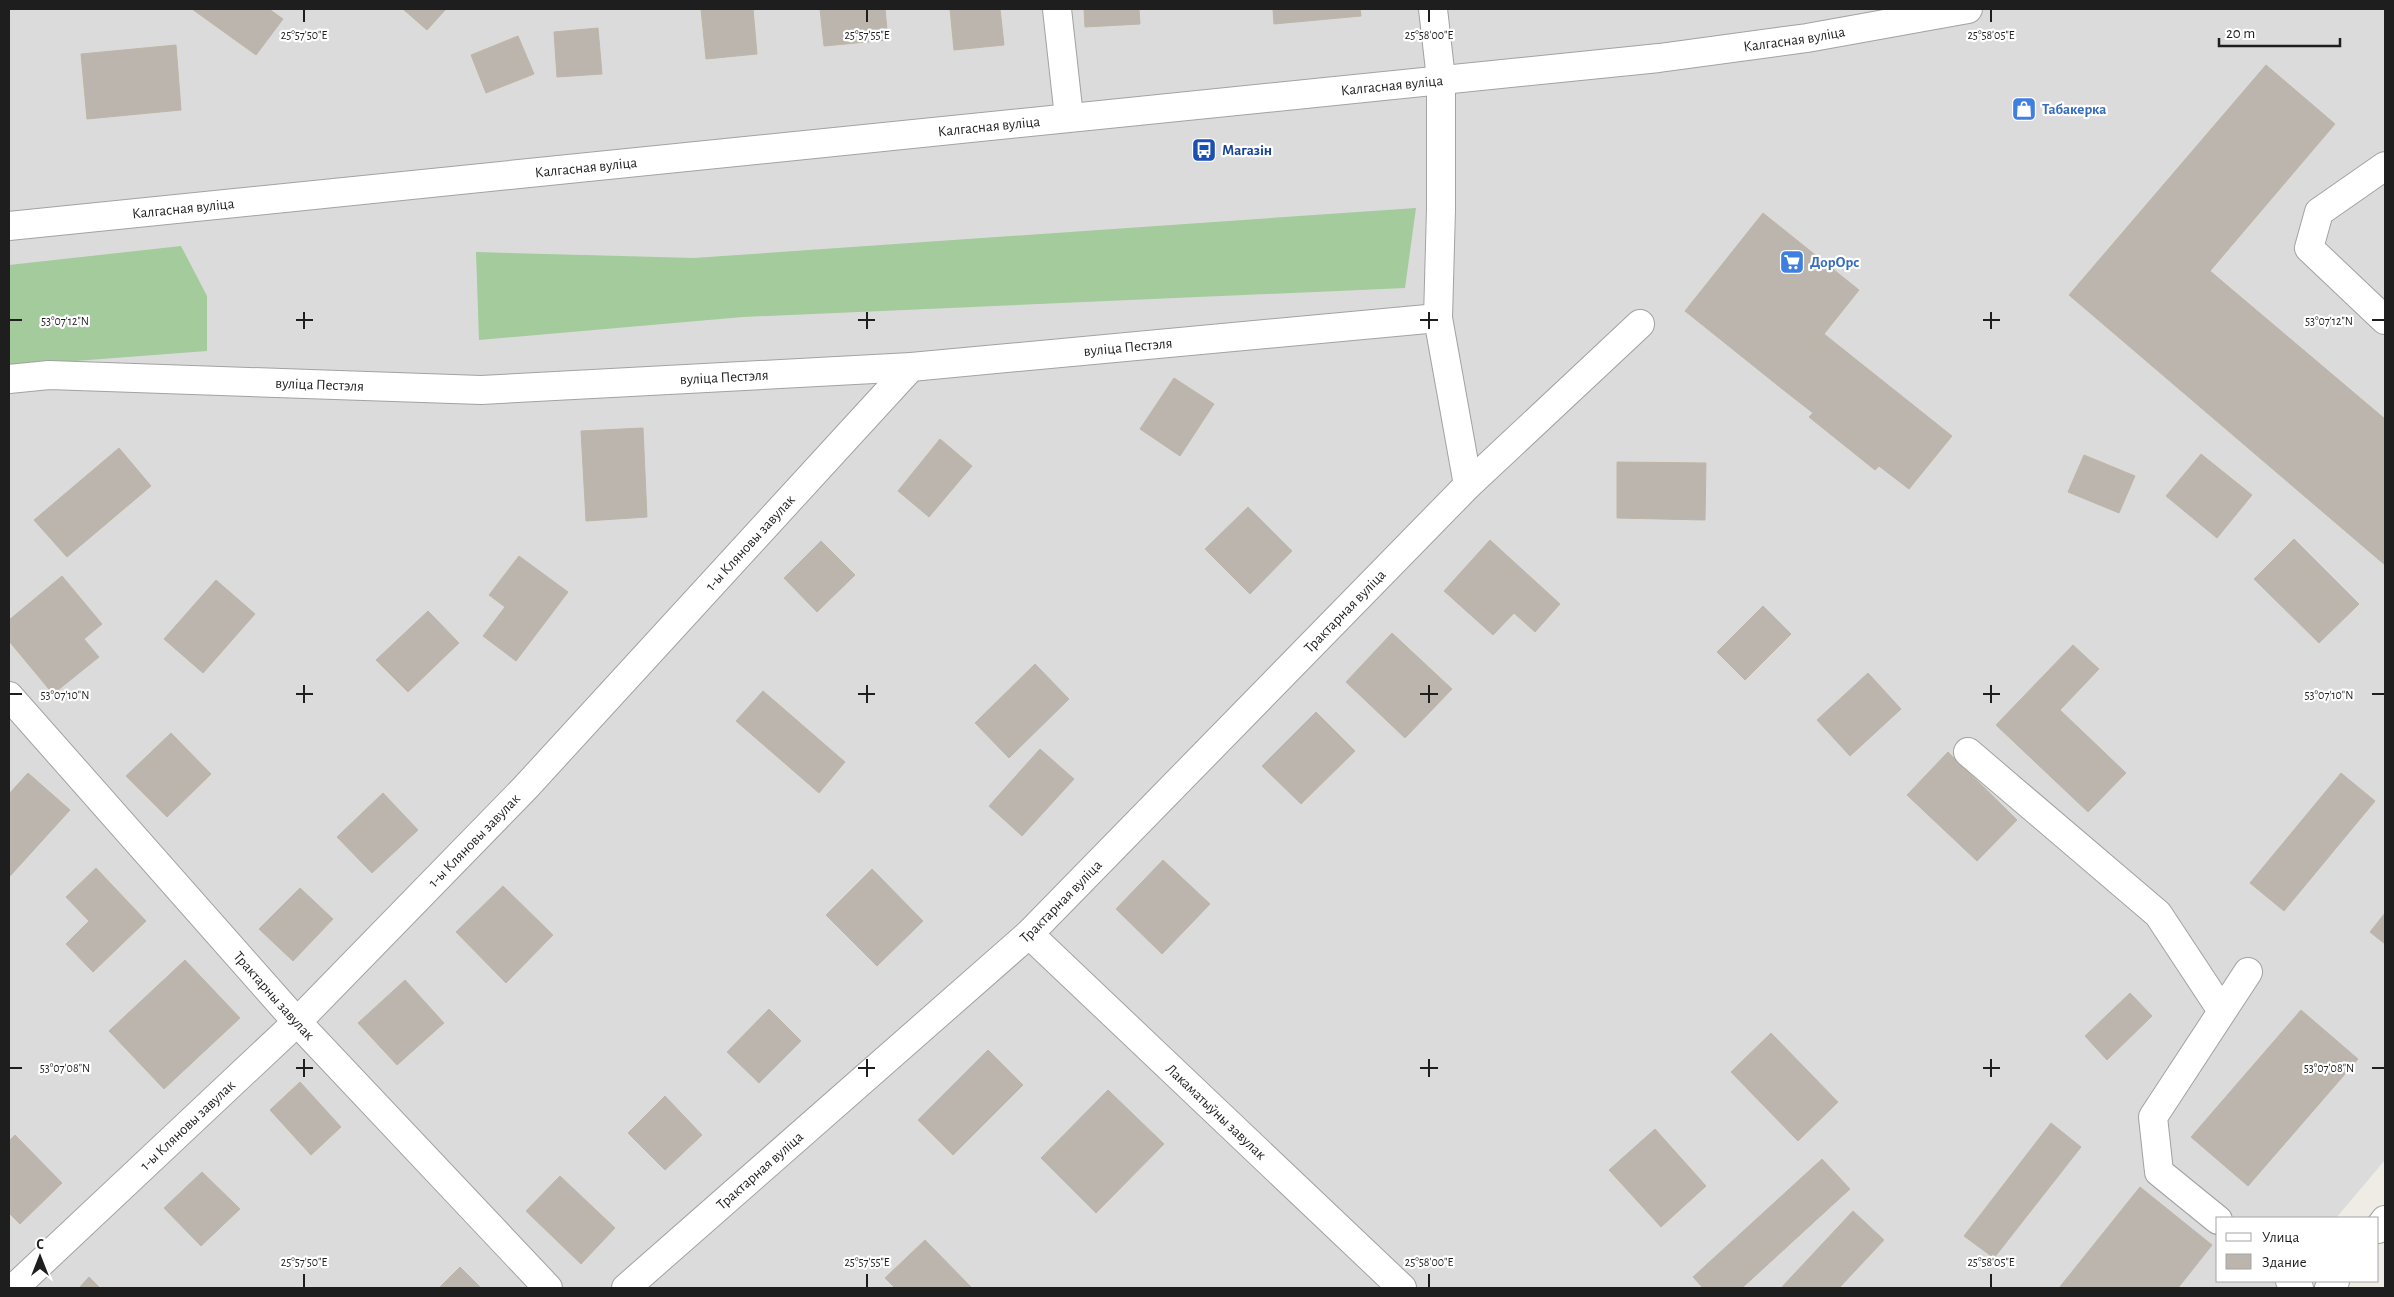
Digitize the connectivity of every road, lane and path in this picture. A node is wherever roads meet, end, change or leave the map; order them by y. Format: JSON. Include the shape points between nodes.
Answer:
{"nodes":[{"id":1,"x":1057,"y":9,"type":"edge"},
{"id":2,"x":1432,"y":9,"type":"edge"},
{"id":3,"x":1968,"y":9,"type":"edge"},
{"id":4,"x":1441,"y":79,"type":"junction"},
{"id":5,"x":1069,"y":117,"type":"junction"},
{"id":6,"x":2385,"y":166,"type":"edge"},
{"id":7,"x":9,"y":226,"type":"edge"},
{"id":8,"x":1438,"y":318,"type":"junction"},
{"id":9,"x":2385,"y":320,"type":"edge"},
{"id":10,"x":1640,"y":324,"type":"dead end"},
{"id":11,"x":911,"y":367,"type":"junction"},
{"id":12,"x":9,"y":380,"type":"edge"},
{"id":13,"x":1468,"y":485,"type":"junction"},
{"id":14,"x":9,"y":696,"type":"edge"},
{"id":15,"x":1968,"y":752,"type":"dead end"},
{"id":16,"x":1029,"y":934,"type":"junction"},
{"id":17,"x":2248,"y":972,"type":"dead end"},
{"id":18,"x":2222,"y":1012,"type":"junction"},
{"id":19,"x":297,"y":1022,"type":"junction"},
{"id":20,"x":2216,"y":1218,"type":"edge"},
{"id":21,"x":9,"y":1283,"type":"edge"},
{"id":22,"x":14,"y":1288,"type":"edge"},
{"id":23,"x":548,"y":1288,"type":"edge"},
{"id":24,"x":626,"y":1288,"type":"edge"},
{"id":25,"x":1402,"y":1288,"type":"edge"}],
"edges":[{"from":1,"to":5,"type":"street"},
{"from":2,"to":4,"type":"street"},
{"from":3,"to":4,"type":"street","name":"Калгасная вуліца","via":[[1807,38],[1659,58]]},
{"from":4,"to":5,"type":"street","name":"Калгасная вуліца"},
{"from":4,"to":8,"type":"street"},
{"from":5,"to":7,"type":"street","name":"Калгасная вуліца"},
{"from":6,"to":9,"type":"street","via":[[2320,212],[2308,248]]},
{"from":8,"to":11,"type":"street","name":"вуліца Пестэля"},
{"from":8,"to":13,"type":"street"},
{"from":10,"to":13,"type":"street","name":"Трактарная вуліца"},
{"from":11,"to":12,"type":"street","name":"вуліца Пестэля","via":[[481,390],[49,376]]},
{"from":11,"to":19,"type":"street","name":"1-ы Кляновы завулак","via":[[526,788]]},
{"from":13,"to":16,"type":"street","name":"Трактарная вуліца"},
{"from":14,"to":19,"type":"street","name":"Трактарны завулак"},
{"from":15,"to":18,"type":"street","via":[[2158,914]]},
{"from":16,"to":24,"type":"street","name":"Трактарная вуліца"},
{"from":16,"to":25,"type":"street","name":"Лакаматыўны завулак"},
{"from":17,"to":18,"type":"street"},
{"from":18,"to":20,"type":"street","via":[[2154,1117],[2159,1172]]},
{"from":19,"to":22,"type":"street","name":"1-ы Кляновы завулак"},
{"from":19,"to":23,"type":"street","name":"Трактарны завулак"},
{"from":21,"to":22,"type":"street"}]}
